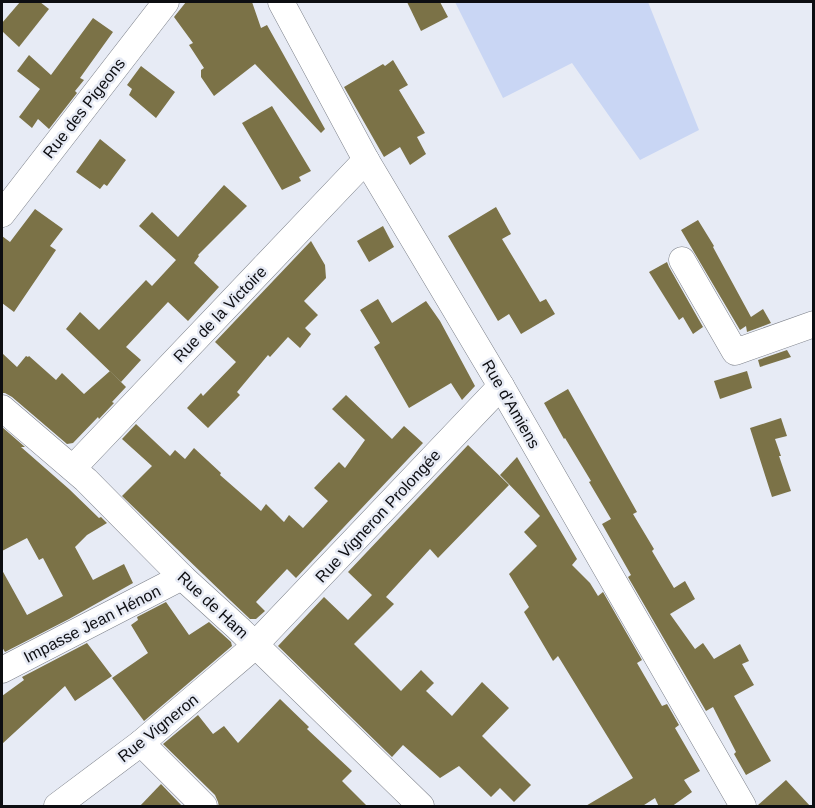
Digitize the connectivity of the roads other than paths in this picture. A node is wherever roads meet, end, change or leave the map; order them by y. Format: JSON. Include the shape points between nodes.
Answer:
{"nodes":[{"id":1,"x":166,"y":2,"type":"edge"},
{"id":2,"x":280,"y":2,"type":"edge"},
{"id":3,"x":366,"y":160,"type":"junction"},
{"id":4,"x":2,"y":214,"type":"edge"},
{"id":5,"x":682,"y":260,"type":"dead end"},
{"id":6,"x":813,"y":324,"type":"edge"},
{"id":7,"x":501,"y":386,"type":"junction"},
{"id":8,"x":2,"y":408,"type":"edge"},
{"id":9,"x":74,"y":468,"type":"junction"},
{"id":10,"x":182,"y":576,"type":"junction"},
{"id":11,"x":255,"y":645,"type":"junction"},
{"id":12,"x":2,"y":670,"type":"edge"},
{"id":13,"x":141,"y":743,"type":"junction"},
{"id":14,"x":57,"y":807,"type":"edge"},
{"id":15,"x":204,"y":807,"type":"edge"},
{"id":16,"x":421,"y":807,"type":"edge"},
{"id":17,"x":743,"y":807,"type":"edge"}],
"edges":[{"from":1,"to":4,"type":"street","name":"Rue des Pigeons"},
{"from":2,"to":3,"type":"street","name":"Rue d'Amiens"},
{"from":3,"to":7,"type":"street","name":"Rue d'Amiens"},
{"from":3,"to":9,"type":"street","name":"Rue de la Victoire"},
{"from":5,"to":6,"type":"street","via":[[735,352]]},
{"from":7,"to":11,"type":"street","name":"Rue Vigneron Prolongée"},
{"from":7,"to":17,"type":"street","name":"Rue d'Amiens"},
{"from":8,"to":9,"type":"street","name":"Rue de Ham"},
{"from":9,"to":10,"type":"street","name":"Rue de Ham"},
{"from":10,"to":11,"type":"street","name":"Rue de Ham"},
{"from":10,"to":12,"type":"street","name":"Impasse Jean Hénon"},
{"from":11,"to":13,"type":"street","name":"Rue Vigneron"},
{"from":11,"to":16,"type":"street","name":"Rue de Ham"},
{"from":13,"to":14,"type":"street","name":"Rue Vigneron"},
{"from":13,"to":15,"type":"street"}]}
